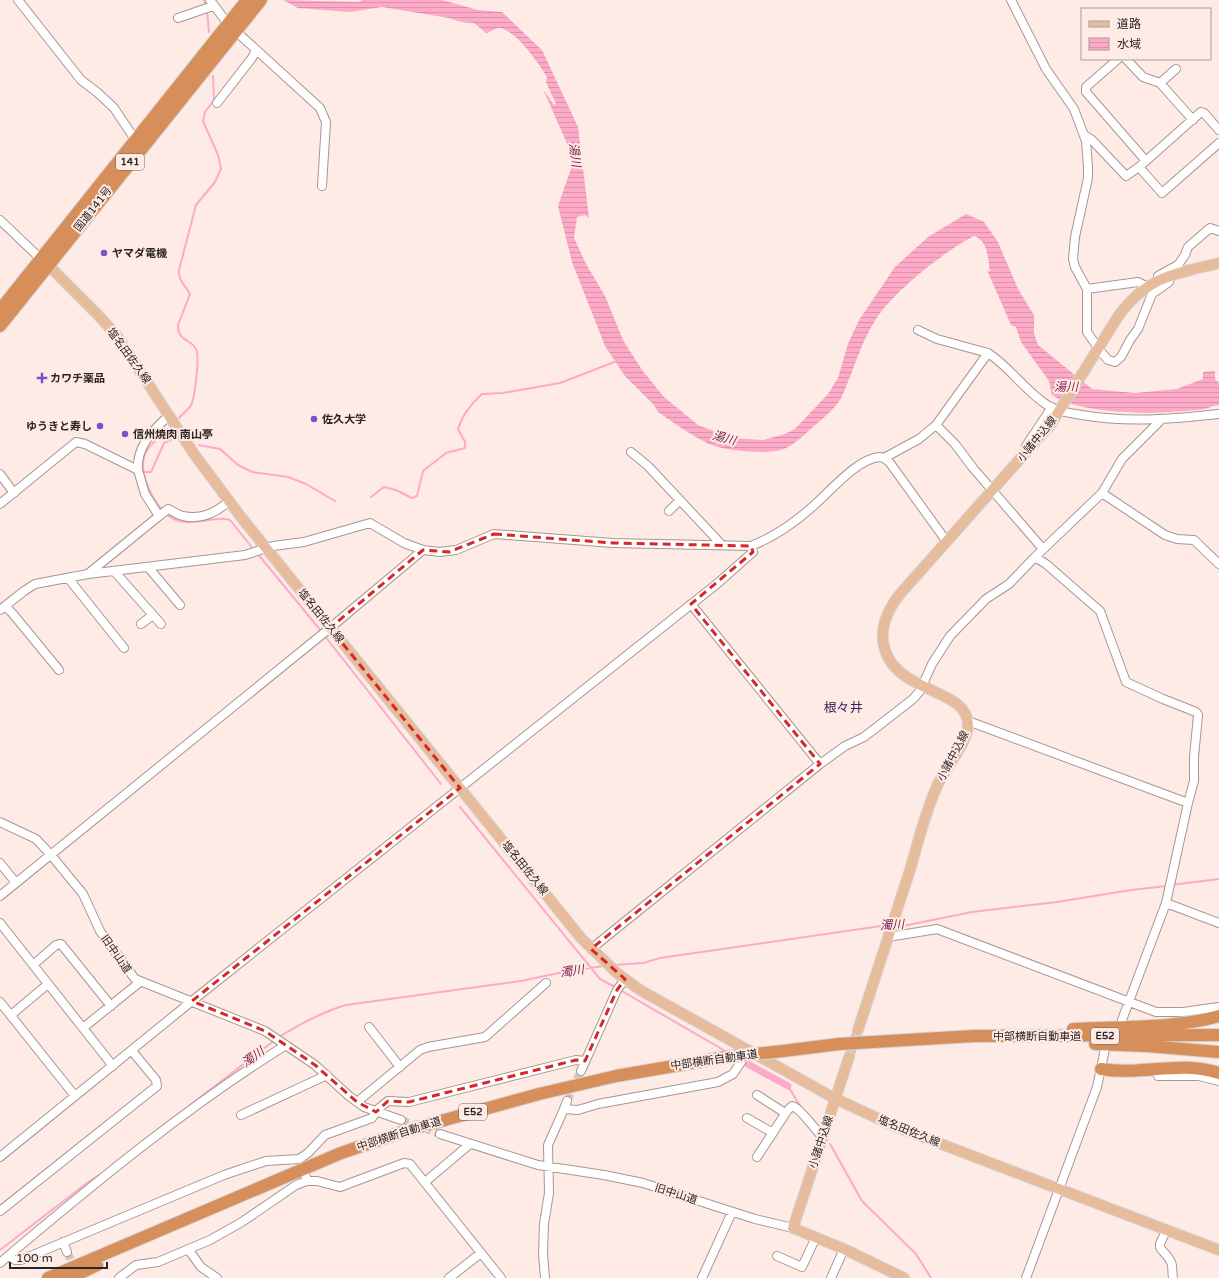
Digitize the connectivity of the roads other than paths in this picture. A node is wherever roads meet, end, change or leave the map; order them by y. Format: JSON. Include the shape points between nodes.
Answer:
{"nodes":[{"id":1,"x":18,"y":0,"type":"edge"},
{"id":2,"x":247,"y":0,"type":"edge"},
{"id":3,"x":261,"y":0,"type":"edge"},
{"id":4,"x":1011,"y":0,"type":"edge"},
{"id":5,"x":209,"y":5,"type":"edge"},
{"id":6,"x":178,"y":18,"type":"dead end"},
{"id":7,"x":232,"y":27,"type":"junction"},
{"id":8,"x":256,"y":50,"type":"junction"},
{"id":9,"x":1117,"y":60,"type":"edge"},
{"id":10,"x":1127,"y":60,"type":"edge"},
{"id":11,"x":1176,"y":69,"type":"dead end"},
{"id":12,"x":1160,"y":83,"type":"junction"},
{"id":13,"x":217,"y":103,"type":"dead end"},
{"id":14,"x":1193,"y":120,"type":"junction"},
{"id":15,"x":1219,"y":130,"type":"edge"},
{"id":16,"x":1084,"y":135,"type":"junction"},
{"id":17,"x":136,"y":141,"type":"junction"},
{"id":18,"x":1219,"y":143,"type":"edge"},
{"id":19,"x":1146,"y":161,"type":"junction"},
{"id":20,"x":1139,"y":167,"type":"junction"},
{"id":21,"x":322,"y":186,"type":"dead end"},
{"id":22,"x":0,"y":220,"type":"edge"},
{"id":23,"x":1219,"y":231,"type":"edge"},
{"id":24,"x":45,"y":262,"type":"junction"},
{"id":25,"x":1219,"y":263,"type":"edge"},
{"id":26,"x":1169,"y":276,"type":"junction"},
{"id":27,"x":1159,"y":280,"type":"junction"},
{"id":28,"x":1146,"y":286,"type":"junction"},
{"id":29,"x":1087,"y":289,"type":"junction"},
{"id":30,"x":0,"y":310,"type":"edge"},
{"id":31,"x":0,"y":326,"type":"edge"},
{"id":32,"x":918,"y":330,"type":"dead end"},
{"id":33,"x":1098,"y":350,"type":"junction"},
{"id":34,"x":988,"y":352,"type":"junction"},
{"id":35,"x":1057,"y":409,"type":"junction"},
{"id":36,"x":1219,"y":414,"type":"edge"},
{"id":37,"x":169,"y":416,"type":"junction"},
{"id":38,"x":1161,"y":420,"type":"junction"},
{"id":39,"x":936,"y":425,"type":"junction"},
{"id":40,"x":630,"y":452,"type":"dead end"},
{"id":41,"x":884,"y":458,"type":"junction"},
{"id":42,"x":138,"y":470,"type":"junction"},
{"id":43,"x":0,"y":474,"type":"edge"},
{"id":44,"x":992,"y":491,"type":"junction"},
{"id":45,"x":14,"y":493,"type":"junction"},
{"id":46,"x":1102,"y":493,"type":"junction"},
{"id":47,"x":680,"y":500,"type":"junction"},
{"id":48,"x":229,"y":501,"type":"junction"},
{"id":49,"x":0,"y":504,"type":"edge"},
{"id":50,"x":669,"y":511,"type":"dead end"},
{"id":51,"x":162,"y":514,"type":"junction"},
{"id":52,"x":947,"y":542,"type":"junction"},
{"id":53,"x":721,"y":544,"type":"junction"},
{"id":54,"x":751,"y":546,"type":"junction"},
{"id":55,"x":1043,"y":549,"type":"junction"},
{"id":56,"x":260,"y":550,"type":"junction"},
{"id":57,"x":423,"y":550,"type":"junction"},
{"id":58,"x":1035,"y":557,"type":"junction"},
{"id":59,"x":1219,"y":564,"type":"edge"},
{"id":60,"x":148,"y":567,"type":"junction"},
{"id":61,"x":114,"y":571,"type":"junction"},
{"id":62,"x":88,"y":574,"type":"junction"},
{"id":63,"x":68,"y":578,"type":"junction"},
{"id":64,"x":175,"y":603,"type":"dead end"},
{"id":65,"x":691,"y":604,"type":"junction"},
{"id":66,"x":2,"y":608,"type":"edge"},
{"id":67,"x":153,"y":615,"type":"junction"},
{"id":68,"x":141,"y":624,"type":"dead end"},
{"id":69,"x":161,"y":624,"type":"dead end"},
{"id":70,"x":325,"y":632,"type":"junction"},
{"id":71,"x":124,"y":648,"type":"dead end"},
{"id":72,"x":59,"y":670,"type":"dead end"},
{"id":73,"x":922,"y":687,"type":"junction"},
{"id":74,"x":968,"y":721,"type":"junction"},
{"id":75,"x":820,"y":764,"type":"junction"},
{"id":76,"x":460,"y":788,"type":"junction"},
{"id":77,"x":1188,"y":802,"type":"junction"},
{"id":78,"x":0,"y":822,"type":"edge"},
{"id":79,"x":51,"y":855,"type":"junction"},
{"id":80,"x":0,"y":863,"type":"edge"},
{"id":81,"x":16,"y":883,"type":"junction"},
{"id":82,"x":0,"y":896,"type":"edge"},
{"id":83,"x":1166,"y":902,"type":"junction"},
{"id":84,"x":1219,"y":922,"type":"edge"},
{"id":85,"x":0,"y":924,"type":"edge"},
{"id":86,"x":889,"y":934,"type":"junction"},
{"id":87,"x":591,"y":949,"type":"junction"},
{"id":88,"x":33,"y":965,"type":"junction"},
{"id":89,"x":140,"y":982,"type":"junction"},
{"id":90,"x":619,"y":982,"type":"junction"},
{"id":91,"x":546,"y":983,"type":"dead end"},
{"id":92,"x":48,"y":984,"type":"junction"},
{"id":93,"x":192,"y":1001,"type":"junction"},
{"id":94,"x":1129,"y":1001,"type":"junction"},
{"id":95,"x":0,"y":1002,"type":"edge"},
{"id":96,"x":110,"y":1006,"type":"junction"},
{"id":97,"x":1219,"y":1007,"type":"edge"},
{"id":98,"x":10,"y":1015,"type":"junction"},
{"id":99,"x":1219,"y":1016,"type":"edge"},
{"id":100,"x":1119,"y":1020,"type":"dead end"},
{"id":101,"x":83,"y":1028,"type":"junction"},
{"id":102,"x":858,"y":1030,"type":"tunnel mouth"},
{"id":103,"x":370,"y":1033,"type":"dead end"},
{"id":104,"x":1219,"y":1035,"type":"edge"},
{"id":105,"x":974,"y":1036,"type":"junction"},
{"id":106,"x":992,"y":1037,"type":"junction"},
{"id":107,"x":286,"y":1044,"type":"junction"},
{"id":108,"x":1108,"y":1049,"type":"dead end"},
{"id":109,"x":132,"y":1051,"type":"junction"},
{"id":110,"x":748,"y":1051,"type":"junction"},
{"id":111,"x":1219,"y":1052,"type":"edge"},
{"id":112,"x":849,"y":1057,"type":"tunnel mouth"},
{"id":113,"x":585,"y":1061,"type":"junction"},
{"id":114,"x":113,"y":1066,"type":"junction"},
{"id":115,"x":400,"y":1067,"type":"junction"},
{"id":116,"x":1101,"y":1069,"type":"junction"},
{"id":117,"x":581,"y":1071,"type":"tunnel mouth"},
{"id":118,"x":1219,"y":1073,"type":"edge"},
{"id":119,"x":327,"y":1075,"type":"junction"},
{"id":120,"x":1158,"y":1076,"type":"dead end"},
{"id":121,"x":1219,"y":1081,"type":"edge"},
{"id":122,"x":757,"y":1095,"type":"dead end"},
{"id":123,"x":75,"y":1096,"type":"junction"},
{"id":124,"x":834,"y":1098,"type":"junction"},
{"id":125,"x":357,"y":1102,"type":"junction"},
{"id":126,"x":376,"y":1112,"type":"junction"},
{"id":127,"x":785,"y":1113,"type":"junction"},
{"id":128,"x":241,"y":1115,"type":"dead end"},
{"id":129,"x":747,"y":1118,"type":"dead end"},
{"id":130,"x":401,"y":1120,"type":"tunnel mouth"},
{"id":131,"x":772,"y":1133,"type":"junction"},
{"id":132,"x":440,"y":1134,"type":"tunnel mouth"},
{"id":133,"x":822,"y":1137,"type":"junction"},
{"id":134,"x":470,"y":1144,"type":"junction"},
{"id":135,"x":0,"y":1157,"type":"edge"},
{"id":136,"x":757,"y":1157,"type":"dead end"},
{"id":137,"x":547,"y":1167,"type":"junction"},
{"id":138,"x":424,"y":1182,"type":"junction"},
{"id":139,"x":1059,"y":1189,"type":"junction"},
{"id":140,"x":229,"y":1200,"type":"junction"},
{"id":141,"x":0,"y":1211,"type":"edge"},
{"id":142,"x":732,"y":1212,"type":"junction"},
{"id":143,"x":793,"y":1228,"type":"junction"},
{"id":144,"x":1167,"y":1230,"type":"junction"},
{"id":145,"x":816,"y":1237,"type":"junction"},
{"id":146,"x":63,"y":1242,"type":"junction"},
{"id":147,"x":188,"y":1248,"type":"junction"},
{"id":148,"x":844,"y":1249,"type":"junction"},
{"id":149,"x":1219,"y":1250,"type":"edge"},
{"id":150,"x":67,"y":1252,"type":"tunnel mouth"},
{"id":151,"x":481,"y":1253,"type":"junction"},
{"id":152,"x":8,"y":1256,"type":"junction"},
{"id":153,"x":777,"y":1256,"type":"dead end"},
{"id":154,"x":0,"y":1263,"type":"edge"},
{"id":155,"x":213,"y":1277,"type":"edge"},
{"id":156,"x":48,"y":1278,"type":"edge"},
{"id":157,"x":70,"y":1278,"type":"edge"},
{"id":158,"x":119,"y":1278,"type":"edge"},
{"id":159,"x":449,"y":1278,"type":"edge"},
{"id":160,"x":501,"y":1278,"type":"edge"},
{"id":161,"x":545,"y":1278,"type":"edge"},
{"id":162,"x":702,"y":1278,"type":"edge"},
{"id":163,"x":831,"y":1278,"type":"edge"},
{"id":164,"x":904,"y":1278,"type":"edge"},
{"id":165,"x":1026,"y":1278,"type":"edge"},
{"id":166,"x":1173,"y":1278,"type":"edge"}],
"edges":[{"from":1,"to":17,"type":"street","via":[[81,80],[114,108]]},
{"from":2,"to":7,"type":"highway","name":"国道141号","number":"141"},
{"from":3,"to":7,"type":"highway","name":"国道141号","number":"141"},
{"from":4,"to":16,"type":"street","via":[[1046,68],[1074,109]]},
{"from":5,"to":6,"type":"street"},
{"from":5,"to":7,"type":"street"},
{"from":7,"to":8,"type":"street"},
{"from":7,"to":17,"type":"highway","name":"国道141号","number":"141"},
{"from":7,"to":24,"type":"highway","name":"国道141号","number":"141"},
{"from":8,"to":13,"type":"street"},
{"from":8,"to":21,"type":"street","via":[[315,102],[323,115],[326,122]]},
{"from":9,"to":19,"type":"street","via":[[1086,86],[1086,92]]},
{"from":10,"to":12,"type":"street","via":[[1143,76]]},
{"from":11,"to":12,"type":"street"},
{"from":12,"to":14,"type":"street"},
{"from":14,"to":15,"type":"street","via":[[1201,112],[1204,113]]},
{"from":14,"to":19,"type":"street"},
{"from":16,"to":20,"type":"street","via":[[1092,140],[1126,176]]},
{"from":16,"to":29,"type":"street","via":[[1088,155],[1088,178],[1073,259]]},
{"from":17,"to":24,"type":"highway","name":"国道141号","number":"141"},
{"from":18,"to":20,"type":"street","via":[[1162,194]]},
{"from":19,"to":20,"type":"street"},
{"from":22,"to":24,"type":"street"},
{"from":23,"to":27,"type":"street","via":[[1210,228],[1188,247],[1178,265],[1160,273]]},
{"from":24,"to":30,"type":"highway","name":"国道141号","number":"141"},
{"from":24,"to":31,"type":"highway","name":"国道141号","number":"141"},
{"from":24,"to":37,"type":"main road","name":"塩名田佐久線","via":[[111,329],[143,373]]},
{"from":25,"to":26,"type":"main road"},
{"from":26,"to":27,"type":"main road"},
{"from":26,"to":33,"type":"street","via":[[1169,282],[1152,294],[1138,329],[1118,361],[1108,360]]},
{"from":27,"to":28,"type":"main road"},
{"from":28,"to":29,"type":"street","via":[[1138,282]]},
{"from":28,"to":33,"type":"main road","via":[[1127,304]]},
{"from":29,"to":33,"type":"street","via":[[1087,332]]},
{"from":32,"to":34,"type":"street","via":[[937,339]]},
{"from":33,"to":35,"type":"main road","name":"小諸中込線"},
{"from":34,"to":35,"type":"street","via":[[1022,385]]},
{"from":34,"to":39,"type":"street"},
{"from":35,"to":38,"type":"street","via":[[1111,419]]},
{"from":35,"to":44,"type":"main road","name":"小諸中込線","via":[[1025,455]]},
{"from":36,"to":38,"type":"street"},
{"from":37,"to":42,"type":"street","via":[[153,431],[142,448]]},
{"from":37,"to":48,"type":"main road","name":"塩名田佐久線"},
{"from":38,"to":46,"type":"street","via":[[1122,459]]},
{"from":39,"to":41,"type":"street","via":[[919,439]]},
{"from":39,"to":44,"type":"street","via":[[955,444]]},
{"from":40,"to":47,"type":"street","via":[[648,466]]},
{"from":41,"to":52,"type":"street"},
{"from":41,"to":54,"type":"street","via":[[875,458],[858,466],[796,520]]},
{"from":42,"to":45,"type":"street","via":[[76,442]]},
{"from":42,"to":51,"type":"street","via":[[145,494]]},
{"from":43,"to":45,"type":"street"},
{"from":44,"to":52,"type":"main road","name":"小諸中込線"},
{"from":44,"to":55,"type":"street"},
{"from":45,"to":49,"type":"street"},
{"from":46,"to":55,"type":"street"},
{"from":46,"to":59,"type":"street","via":[[1165,535],[1194,540]]},
{"from":47,"to":50,"type":"street"},
{"from":47,"to":53,"type":"street"},
{"from":48,"to":51,"type":"street","via":[[215,512],[200,517]]},
{"from":48,"to":56,"type":"main road","name":"塩名田佐久線"},
{"from":51,"to":62,"type":"street"},
{"from":52,"to":73,"type":"main road","name":"小諸中込線","via":[[896,599],[884,623],[883,639],[888,657],[903,676]]},
{"from":53,"to":54,"type":"street"},
{"from":53,"to":57,"type":"street","via":[[613,543],[494,534],[449,552]]},
{"from":54,"to":65,"type":"street","via":[[753,552]]},
{"from":55,"to":58,"type":"street"},
{"from":56,"to":57,"type":"street","via":[[304,542],[370,523],[388,536]]},
{"from":56,"to":60,"type":"street","via":[[215,559]]},
{"from":56,"to":70,"type":"main road","name":"塩名田佐久線"},
{"from":57,"to":70,"type":"street"},
{"from":58,"to":73,"type":"street","via":[[1009,584],[986,599],[950,636],[932,664]]},
{"from":58,"to":77,"type":"street","via":[[1100,611],[1126,682],[1198,715],[1194,781]]},
{"from":60,"to":61,"type":"street"},
{"from":60,"to":64,"type":"street"},
{"from":61,"to":62,"type":"street"},
{"from":61,"to":67,"type":"street"},
{"from":62,"to":63,"type":"street"},
{"from":63,"to":66,"type":"street","via":[[30,587]]},
{"from":63,"to":71,"type":"street","via":[[100,623]]},
{"from":65,"to":75,"type":"street"},
{"from":65,"to":76,"type":"street"},
{"from":66,"to":72,"type":"street","via":[[13,614]]},
{"from":67,"to":68,"type":"street"},
{"from":67,"to":69,"type":"street"},
{"from":70,"to":76,"type":"main road","name":"塩名田佐久線"},
{"from":70,"to":79,"type":"street"},
{"from":73,"to":74,"type":"main road","name":"小諸中込線","via":[[953,700],[963,710]]},
{"from":73,"to":75,"type":"street","via":[[913,699],[864,738],[845,746]]},
{"from":74,"to":77,"type":"street"},
{"from":74,"to":86,"type":"main road","name":"小諸中込線","via":[[965,736],[935,790]]},
{"from":75,"to":87,"type":"street"},
{"from":76,"to":87,"type":"main road","name":"塩名田佐久線"},
{"from":76,"to":93,"type":"street"},
{"from":77,"to":83,"type":"street"},
{"from":78,"to":79,"type":"street","name":"旧中山道","via":[[36,839]]},
{"from":79,"to":81,"type":"street"},
{"from":79,"to":89,"type":"street","name":"旧中山道","via":[[83,894],[111,948],[131,976]]},
{"from":80,"to":81,"type":"street"},
{"from":81,"to":82,"type":"street"},
{"from":83,"to":84,"type":"street"},
{"from":83,"to":94,"type":"street"},
{"from":85,"to":88,"type":"street"},
{"from":86,"to":94,"type":"street","via":[[937,929]]},
{"from":86,"to":102,"type":"main road","name":"小諸中込線"},
{"from":87,"to":90,"type":"main road","name":"塩名田佐久線"},
{"from":88,"to":92,"type":"street"},
{"from":88,"to":96,"type":"street","via":[[56,945],[61,944]]},
{"from":89,"to":93,"type":"street","name":"旧中山道"},
{"from":89,"to":96,"type":"street"},
{"from":90,"to":110,"type":"main road","name":"塩名田佐久線","via":[[640,990]]},
{"from":90,"to":113,"type":"street"},
{"from":91,"to":115,"type":"street","via":[[485,1037],[428,1047],[420,1050]]},
{"from":92,"to":98,"type":"street"},
{"from":92,"to":101,"type":"street"},
{"from":93,"to":107,"type":"street","name":"旧中山道","via":[[259,1027]]},
{"from":93,"to":109,"type":"street"},
{"from":94,"to":97,"type":"street","via":[[1156,1012],[1183,1012]]},
{"from":94,"to":100,"type":"street"},
{"from":95,"to":98,"type":"street"},
{"from":96,"to":101,"type":"street"},
{"from":98,"to":123,"type":"street"},
{"from":99,"to":105,"type":"highway","via":[[1200,1022],[1177,1024]]},
{"from":101,"to":114,"type":"street"},
{"from":103,"to":115,"type":"street"},
{"from":104,"to":106,"type":"highway","name":"中部横断自動車道","number":"E52"},
{"from":105,"to":106,"type":"highway","name":"中部横断自動車道","number":"E52"},
{"from":105,"to":140,"type":"highway","name":"中部横断自動車道","number":"E52","bridge":true,"via":[[846,1043],[726,1057],[616,1076],[495,1105],[412,1129],[341,1153]]},
{"from":106,"to":111,"type":"highway","via":[[1050,1043],[1147,1046]]},
{"from":107,"to":119,"type":"street"},
{"from":107,"to":152,"type":"street","via":[[202,1102]]},
{"from":108,"to":116,"type":"street"},
{"from":109,"to":114,"type":"street"},
{"from":109,"to":141,"type":"street","via":[[156,1080],[156,1086]]},
{"from":110,"to":124,"type":"main road","name":"塩名田佐久線"},
{"from":110,"to":137,"type":"street","via":[[733,1074],[718,1082],[578,1110],[566,1105],[551,1136]]},
{"from":112,"to":124,"type":"main road","name":"小諸中込線"},
{"from":113,"to":117,"type":"street"},
{"from":113,"to":126,"type":"street","via":[[576,1060],[409,1102],[388,1101]]},
{"from":114,"to":123,"type":"street"},
{"from":115,"to":125,"type":"street"},
{"from":116,"to":118,"type":"highway","via":[[1126,1072],[1187,1067]]},
{"from":116,"to":139,"type":"street","via":[[1097,1087]]},
{"from":119,"to":125,"type":"street"},
{"from":119,"to":128,"type":"street"},
{"from":120,"to":121,"type":"street","via":[[1199,1076]]},
{"from":122,"to":127,"type":"street"},
{"from":123,"to":135,"type":"street"},
{"from":124,"to":133,"type":"main road","name":"小諸中込線"},
{"from":124,"to":139,"type":"main road","name":"塩名田佐久線","via":[[894,1126]]},
{"from":125,"to":126,"type":"street"},
{"from":126,"to":130,"type":"street"},
{"from":126,"to":146,"type":"street","via":[[372,1118],[325,1135],[299,1161],[266,1160]]},
{"from":127,"to":131,"type":"street"},
{"from":127,"to":133,"type":"street","via":[[792,1106],[795,1107]]},
{"from":129,"to":131,"type":"street"},
{"from":131,"to":136,"type":"street"},
{"from":132,"to":134,"type":"street","name":"旧中山道"},
{"from":133,"to":143,"type":"main road","name":"小諸中込線"},
{"from":134,"to":137,"type":"street","name":"旧中山道"},
{"from":134,"to":138,"type":"street"},
{"from":137,"to":142,"type":"street","name":"旧中山道","via":[[643,1183]]},
{"from":137,"to":161,"type":"street","via":[[549,1193],[544,1224]]},
{"from":138,"to":147,"type":"street","via":[[407,1162],[340,1187],[306,1179],[242,1222],[210,1240]]},
{"from":138,"to":151,"type":"street"},
{"from":139,"to":144,"type":"main road","name":"塩名田佐久線"},
{"from":139,"to":165,"type":"street"},
{"from":140,"to":156,"type":"highway","name":"中部横断自動車道","number":"E52"},
{"from":140,"to":157,"type":"highway","name":"中部横断自動車道","number":"E52"},
{"from":142,"to":143,"type":"street","name":"旧中山道"},
{"from":142,"to":162,"type":"street"},
{"from":143,"to":145,"type":"main road","name":"旧中山道"},
{"from":144,"to":149,"type":"main road","name":"塩名田佐久線"},
{"from":144,"to":166,"type":"street","via":[[1159,1248],[1170,1261]]},
{"from":145,"to":148,"type":"main road","name":"旧中山道"},
{"from":145,"to":153,"type":"street","via":[[802,1267]]},
{"from":146,"to":150,"type":"street"},
{"from":146,"to":152,"type":"street","via":[[18,1261]]},
{"from":147,"to":155,"type":"street","via":[[193,1258]]},
{"from":147,"to":158,"type":"street","via":[[158,1262],[136,1265]]},
{"from":148,"to":163,"type":"street"},
{"from":148,"to":164,"type":"main road","name":"旧中山道"},
{"from":151,"to":159,"type":"street"},
{"from":151,"to":160,"type":"street"},
{"from":152,"to":154,"type":"street"}]}
